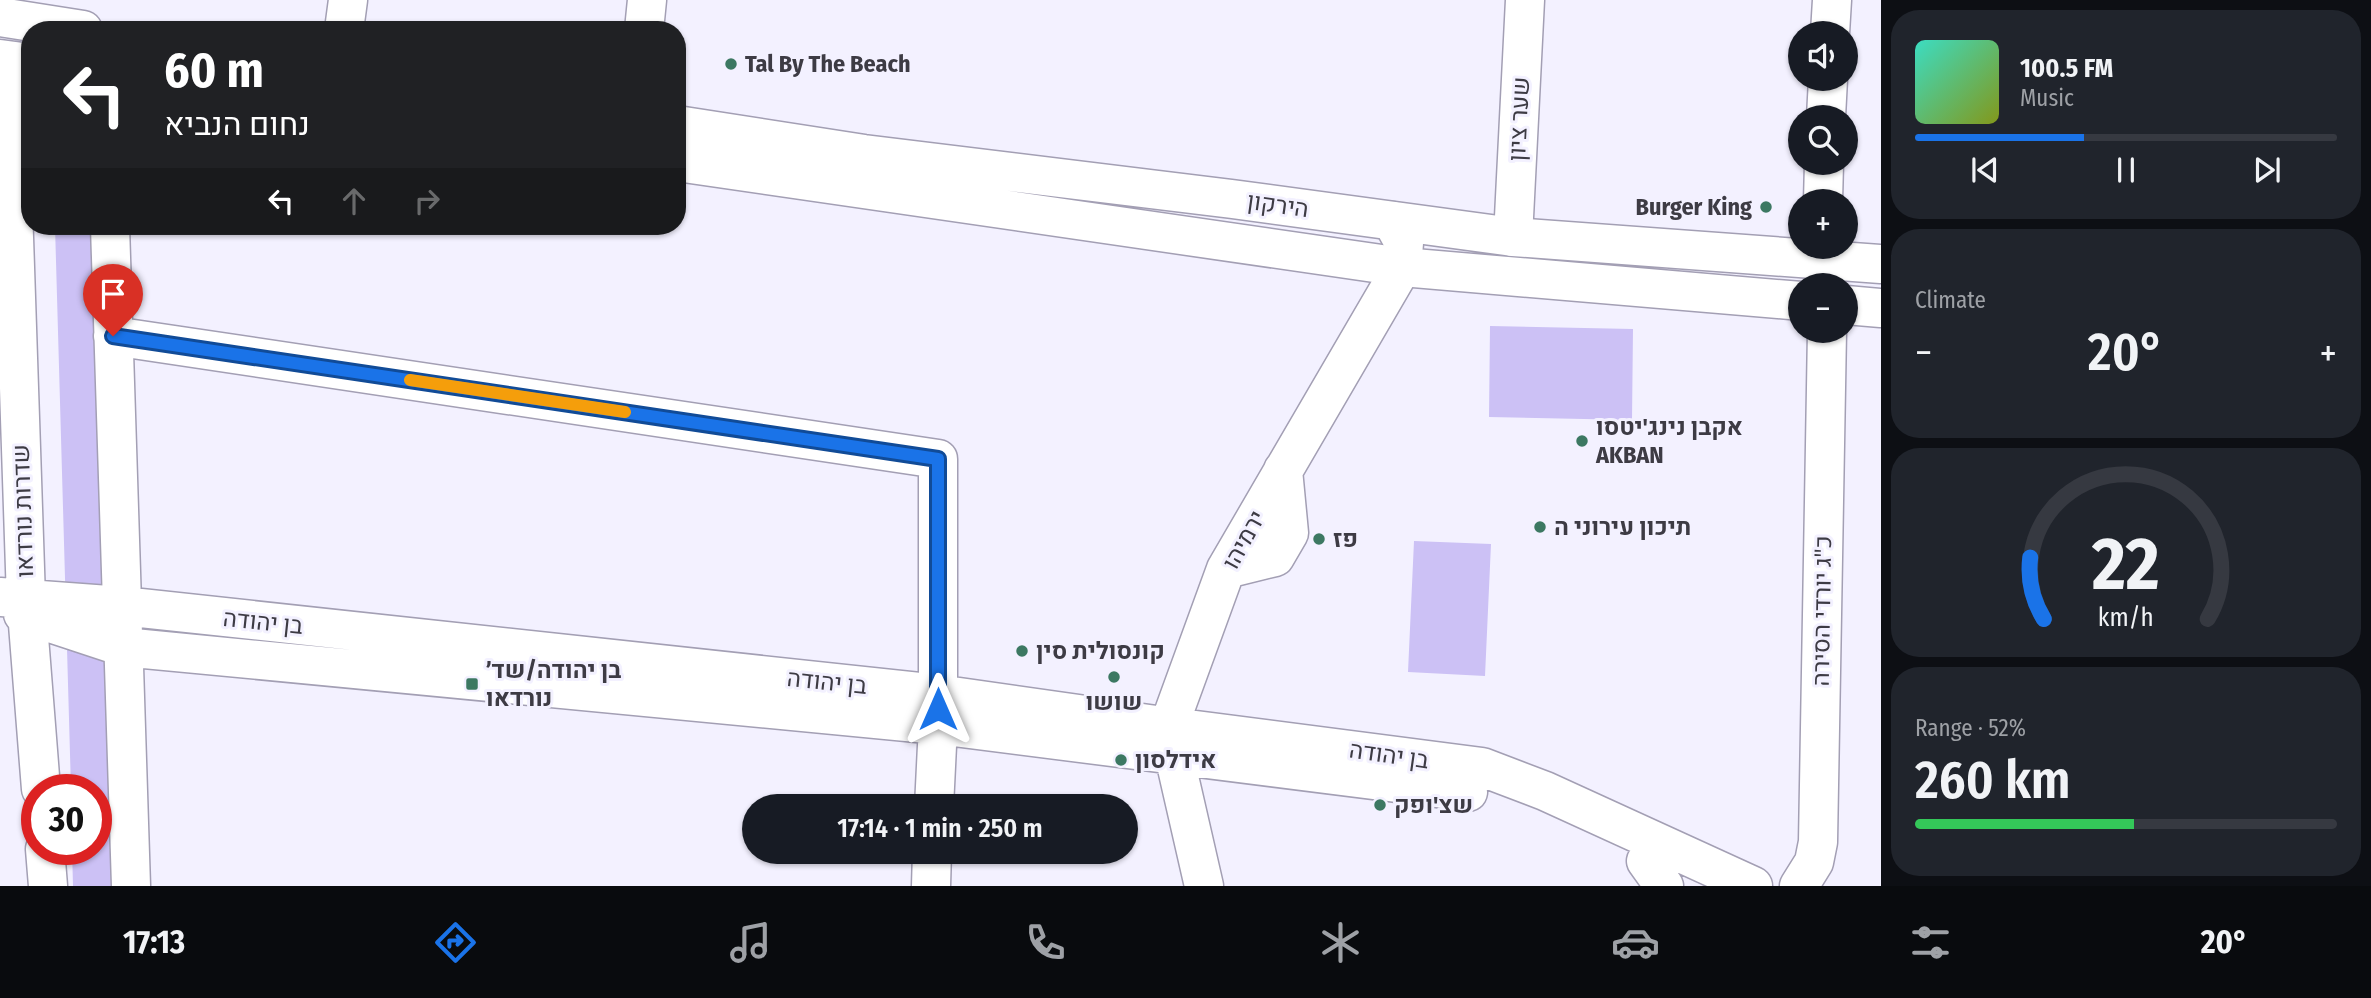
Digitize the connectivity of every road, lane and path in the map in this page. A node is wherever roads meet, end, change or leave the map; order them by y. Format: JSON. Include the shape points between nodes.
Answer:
{"nodes":[{"id":1,"x":348,"y":0,"type":"edge"},
{"id":2,"x":647,"y":0,"type":"edge"},
{"id":3,"x":1522,"y":0,"type":"edge"},
{"id":4,"x":1832,"y":0,"type":"edge"},
{"id":5,"x":0,"y":17,"type":"edge"},
{"id":6,"x":26,"y":21,"type":"edge"},
{"id":7,"x":345,"y":21,"type":"edge"},
{"id":8,"x":645,"y":21,"type":"edge"},
{"id":9,"x":1831,"y":21,"type":"edge"},
{"id":10,"x":0,"y":59,"type":"edge"},
{"id":11,"x":21,"y":62,"type":"edge"},
{"id":12,"x":21,"y":84,"type":"edge"},
{"id":13,"x":0,"y":87,"type":"edge"},
{"id":14,"x":686,"y":126,"type":"edge"},
{"id":15,"x":11,"y":147,"type":"junction"},
{"id":16,"x":686,"y":163,"type":"edge"},
{"id":17,"x":1392,"y":221,"type":"junction"},
{"id":18,"x":110,"y":235,"type":"edge"},
{"id":19,"x":1513,"y":237,"type":"junction"},
{"id":20,"x":1823,"y":264,"type":"edge"},
{"id":21,"x":1881,"y":264,"type":"edge"},
{"id":22,"x":1402,"y":267,"type":"junction"},
{"id":23,"x":1788,"y":300,"type":"edge"},
{"id":24,"x":1858,"y":306,"type":"edge"},
{"id":25,"x":1881,"y":308,"type":"edge"},
{"id":26,"x":113,"y":336,"type":"junction"},
{"id":27,"x":1827,"y":343,"type":"edge"},
{"id":28,"x":13,"y":606,"type":"edge"},
{"id":29,"x":122,"y":607,"type":"junction"},
{"id":30,"x":123,"y":647,"type":"junction"},
{"id":31,"x":938,"y":709,"type":"junction"},
{"id":32,"x":1172,"y":740,"type":"junction"},
{"id":33,"x":39,"y":774,"type":"edge"},
{"id":34,"x":935,"y":794,"type":"edge"},
{"id":35,"x":932,"y":864,"type":"edge"},
{"id":36,"x":46,"y":865,"type":"edge"},
{"id":37,"x":1655,"y":874,"type":"edge"},
{"id":38,"x":48,"y":886,"type":"edge"},
{"id":39,"x":131,"y":886,"type":"edge"},
{"id":40,"x":931,"y":886,"type":"edge"},
{"id":41,"x":1204,"y":886,"type":"edge"},
{"id":42,"x":1690,"y":886,"type":"edge"},
{"id":43,"x":1753,"y":886,"type":"edge"},
{"id":44,"x":1799,"y":886,"type":"edge"}],
"edges":[{"from":1,"to":7,"type":"street"},
{"from":2,"to":8,"type":"street"},
{"from":3,"to":19,"type":"street","name":"שער ציון"},
{"from":4,"to":9,"type":"street"},
{"from":5,"to":6,"type":"street"},
{"from":10,"to":11,"type":"street"},
{"from":12,"to":15,"type":"street","name":"שדרות נורדאו"},
{"from":13,"to":15,"type":"street","via":[[8,106]]},
{"from":14,"to":17,"type":"street","name":"הירקון","via":[[864,154]]},
{"from":15,"to":28,"type":"street","name":"שדרות נורדאו"},
{"from":16,"to":22,"type":"street","name":"הירקון"},
{"from":17,"to":19,"type":"street","name":"הירקון"},
{"from":17,"to":22,"type":"street","via":[[1404,243]]},
{"from":18,"to":26,"type":"street"},
{"from":19,"to":20,"type":"street","name":"הירקון"},
{"from":20,"to":21,"type":"street","name":"הירקון"},
{"from":22,"to":23,"type":"street","name":"הירקון"},
{"from":22,"to":32,"type":"street","name":"ירמיהו","via":[[1226,569]]},
{"from":24,"to":25,"type":"street"},
{"from":26,"to":29,"type":"street"},
{"from":26,"to":31,"type":"street","via":[[938,459]]},
{"from":27,"to":44,"type":"street","name":"כ\"ג יורדי הסירה","via":[[1818,842],[1814,862]]},
{"from":28,"to":29,"type":"street","name":"בן יהודה"},
{"from":28,"to":30,"type":"street","name":"בן יהודה"},
{"from":28,"to":33,"type":"street","name":"שדרות נורדאו"},
{"from":29,"to":30,"type":"street"},
{"from":29,"to":31,"type":"street","name":"בן יהודה"},
{"from":30,"to":31,"type":"street","name":"בן יהודה"},
{"from":30,"to":39,"type":"street"},
{"from":31,"to":32,"type":"street","name":"בן יהודה"},
{"from":31,"to":34,"type":"street"},
{"from":32,"to":37,"type":"street","name":"בן יהודה","via":[[1475,793],[1535,812]]},
{"from":32,"to":41,"type":"street"},
{"from":32,"to":43,"type":"street","name":"בן יהודה","via":[[1482,767]]},
{"from":35,"to":40,"type":"street"},
{"from":36,"to":38,"type":"street"},
{"from":37,"to":42,"type":"street","name":"בן יהודה"}]}
